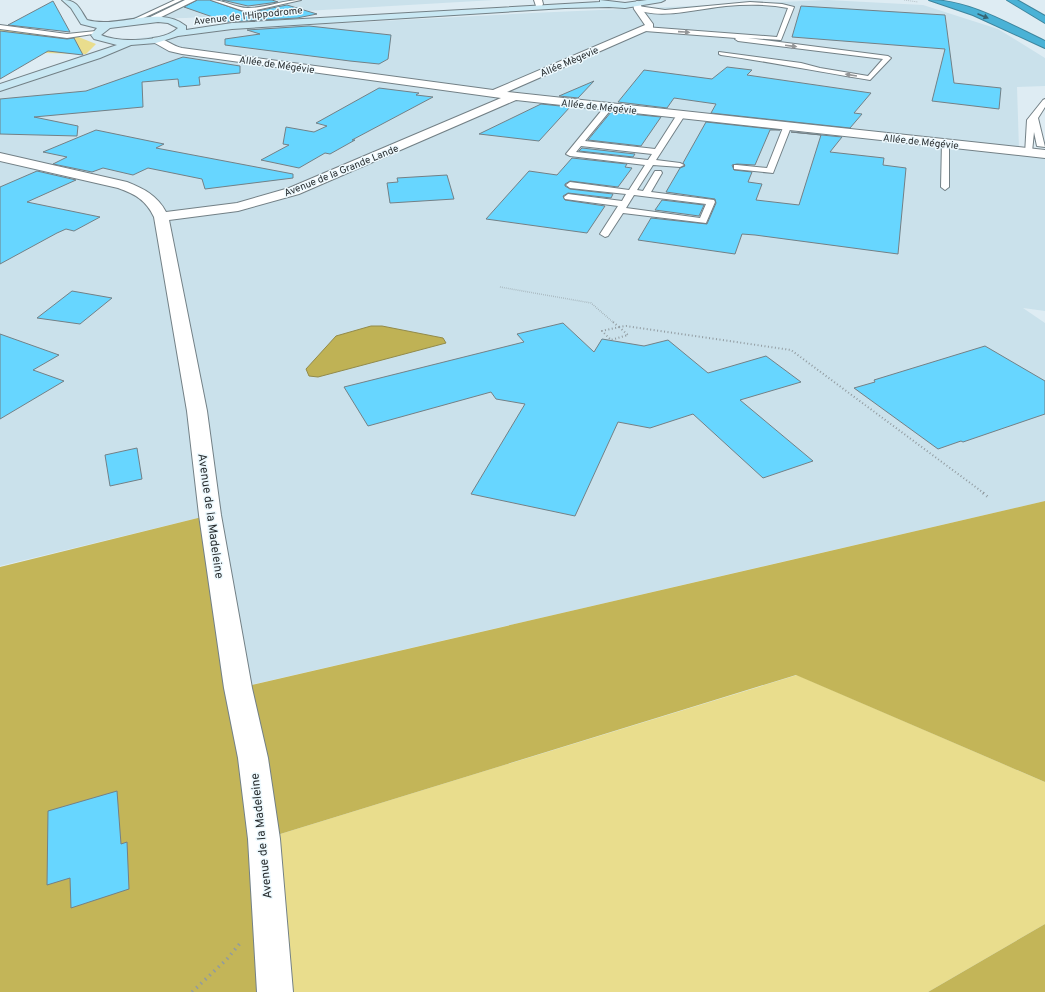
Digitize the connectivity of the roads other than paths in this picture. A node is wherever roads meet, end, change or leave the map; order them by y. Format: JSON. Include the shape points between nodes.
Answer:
{"nodes":[{"id":1,"x":66,"y":0,"type":"edge"},
{"id":2,"x":178,"y":0,"type":"edge"},
{"id":3,"x":192,"y":0,"type":"edge"},
{"id":4,"x":214,"y":0,"type":"edge"},
{"id":5,"x":298,"y":0,"type":"edge"},
{"id":6,"x":601,"y":0,"type":"edge"},
{"id":7,"x":661,"y":0,"type":"edge"},
{"id":8,"x":933,"y":0,"type":"edge"},
{"id":9,"x":939,"y":0,"type":"edge"},
{"id":10,"x":1011,"y":0,"type":"edge"},
{"id":11,"x":538,"y":2,"type":"edge"},
{"id":12,"x":608,"y":2,"type":"edge"},
{"id":13,"x":639,"y":4,"type":"edge"},
{"id":14,"x":621,"y":6,"type":"junction"},
{"id":15,"x":958,"y":6,"type":"junction"},
{"id":16,"x":667,"y":13,"type":"junction"},
{"id":17,"x":148,"y":20,"type":"junction"},
{"id":18,"x":1045,"y":20,"type":"edge"},
{"id":19,"x":133,"y":21,"type":"junction"},
{"id":20,"x":84,"y":22,"type":"junction"},
{"id":21,"x":175,"y":23,"type":"junction"},
{"id":22,"x":1025,"y":25,"type":"dead end"},
{"id":23,"x":108,"y":26,"type":"junction"},
{"id":24,"x":647,"y":26,"type":"junction"},
{"id":25,"x":0,"y":27,"type":"edge"},
{"id":26,"x":96,"y":33,"type":"junction"},
{"id":27,"x":86,"y":34,"type":"junction"},
{"id":28,"x":175,"y":34,"type":"junction"},
{"id":29,"x":1045,"y":37,"type":"edge"},
{"id":30,"x":738,"y":39,"type":"dead end"},
{"id":31,"x":156,"y":40,"type":"junction"},
{"id":32,"x":109,"y":41,"type":"junction"},
{"id":33,"x":134,"y":42,"type":"junction"},
{"id":34,"x":1045,"y":45,"type":"edge"},
{"id":35,"x":721,"y":52,"type":"dead end"},
{"id":36,"x":97,"y":56,"type":"junction"},
{"id":37,"x":0,"y":88,"type":"edge"},
{"id":38,"x":493,"y":94,"type":"junction"},
{"id":39,"x":513,"y":97,"type":"junction"},
{"id":40,"x":1045,"y":100,"type":"edge"},
{"id":41,"x":609,"y":108,"type":"junction"},
{"id":42,"x":680,"y":115,"type":"junction"},
{"id":43,"x":1035,"y":117,"type":"junction"},
{"id":44,"x":787,"y":127,"type":"junction"},
{"id":45,"x":579,"y":143,"type":"junction"},
{"id":46,"x":945,"y":144,"type":"junction"},
{"id":47,"x":1039,"y":150,"type":"edge"},
{"id":48,"x":657,"y":152,"type":"junction"},
{"id":49,"x":0,"y":157,"type":"edge"},
{"id":50,"x":650,"y":162,"type":"junction"},
{"id":51,"x":680,"y":165,"type":"dead end"},
{"id":52,"x":737,"y":167,"type":"dead end"},
{"id":53,"x":658,"y":173,"type":"dead end"},
{"id":54,"x":570,"y":184,"type":"dead end"},
{"id":55,"x":945,"y":187,"type":"dead end"},
{"id":56,"x":631,"y":192,"type":"junction"},
{"id":57,"x":646,"y":194,"type":"junction"},
{"id":58,"x":568,"y":197,"type":"dead end"},
{"id":59,"x":622,"y":207,"type":"junction"},
{"id":60,"x":161,"y":217,"type":"junction"},
{"id":61,"x":605,"y":234,"type":"dead end"},
{"id":62,"x":275,"y":992,"type":"edge"}],
"edges":[{"from":1,"to":20,"type":"main road","via":[[77,10]]},
{"from":2,"to":19,"type":"lane"},
{"from":3,"to":17,"type":"street"},
{"from":4,"to":5,"type":"lane","via":[[247,10]]},
{"from":6,"to":11,"type":"main road","name":"Avenue de l'Hippodrome"},
{"from":7,"to":13,"type":"main road"},
{"from":8,"to":15,"type":"highway"},
{"from":9,"to":15,"type":"highway"},
{"from":10,"to":18,"type":"highway"},
{"from":11,"to":21,"type":"main road","name":"Avenue de l'Hippodrome"},
{"from":12,"to":14,"type":"main road","name":"Avenue de l'Hippodrome"},
{"from":12,"to":28,"type":"main road","name":"Avenue de l'Hippodrome","via":[[232,26]]},
{"from":13,"to":14,"type":"main road","name":"Avenue de l'Hippodrome"},
{"from":13,"to":16,"type":"lane","via":[[650,12]]},
{"from":13,"to":24,"type":"street"},
{"from":14,"to":24,"type":"street","via":[[631,9]]},
{"from":15,"to":34,"type":"highway","one_way":true},
{"from":16,"to":24,"type":"lane","via":[[661,21]]},
{"from":24,"to":16,"type":"lane","one_way":true,"via":[[779,39],[791,7],[764,3],[715,5]]},
{"from":17,"to":19,"type":"main road","name":"Avenue de l'Hippodrome"},
{"from":17,"to":21,"type":"main road","name":"Avenue de l'Hippodrome"},
{"from":19,"to":23,"type":"main road","name":"Avenue de l'Hippodrome"},
{"from":20,"to":23,"type":"main road"},
{"from":20,"to":27,"type":"lane","via":[[82,25]]},
{"from":21,"to":28,"type":"main road","via":[[183,28]]},
{"from":22,"to":29,"type":"highway"},
{"from":23,"to":26,"type":"main road"},
{"from":24,"to":38,"type":"street","name":"Allée Mègevie"},
{"from":25,"to":27,"type":"lane","via":[[67,36]]},
{"from":26,"to":27,"type":"lane"},
{"from":26,"to":32,"type":"main road","via":[[99,38]]},
{"from":27,"to":32,"type":"lane","via":[[90,40]]},
{"from":28,"to":31,"type":"main road","name":"Avenue de l'Hippodrome"},
{"from":30,"to":35,"type":"lane","one_way":true,"via":[[888,58],[870,78]]},
{"from":31,"to":33,"type":"main road","name":"Avenue de l'Hippodrome"},
{"from":31,"to":38,"type":"street","name":"Allée de Mégévie","via":[[172,49],[182,51]]},
{"from":32,"to":33,"type":"main road"},
{"from":32,"to":36,"type":"main road","via":[[113,45]]},
{"from":33,"to":36,"type":"main road"},
{"from":36,"to":37,"type":"main road"},
{"from":38,"to":39,"type":"street","name":"Allée de Mégévie"},
{"from":39,"to":41,"type":"street","name":"Allée de Mégévie"},
{"from":39,"to":60,"type":"street","name":"Avenue de la Grande Lande","via":[[294,191],[238,206]]},
{"from":40,"to":43,"type":"lane"},
{"from":41,"to":42,"type":"street","name":"Allée de Mégévie"},
{"from":41,"to":45,"type":"lane"},
{"from":42,"to":44,"type":"street","name":"Allée de Mégévie"},
{"from":42,"to":48,"type":"lane"},
{"from":43,"to":47,"type":"lane"},
{"from":43,"to":47,"type":"lane","via":[[1031,120]]},
{"from":44,"to":46,"type":"street","name":"Allée de Mégévie"},
{"from":44,"to":52,"type":"lane","via":[[770,171]]},
{"from":45,"to":48,"type":"lane"},
{"from":45,"to":50,"type":"lane","via":[[570,154]]},
{"from":46,"to":47,"type":"street","name":"Allée de Mégévie"},
{"from":46,"to":55,"type":"lane"},
{"from":48,"to":50,"type":"lane"},
{"from":49,"to":60,"type":"street","name":"Avenue de la Madeleine","via":[[122,185],[141,192],[155,205]]},
{"from":50,"to":51,"type":"lane"},
{"from":50,"to":56,"type":"lane"},
{"from":53,"to":57,"type":"lane"},
{"from":54,"to":56,"type":"lane"},
{"from":56,"to":57,"type":"lane"},
{"from":56,"to":59,"type":"lane"},
{"from":57,"to":59,"type":"lane","via":[[711,202],[703,221]]},
{"from":58,"to":59,"type":"lane"},
{"from":59,"to":61,"type":"lane"},
{"from":60,"to":62,"type":"street","name":"Avenue de la Madeleine","via":[[197,411],[210,515],[238,688],[254,765],[264,839]]}]}
